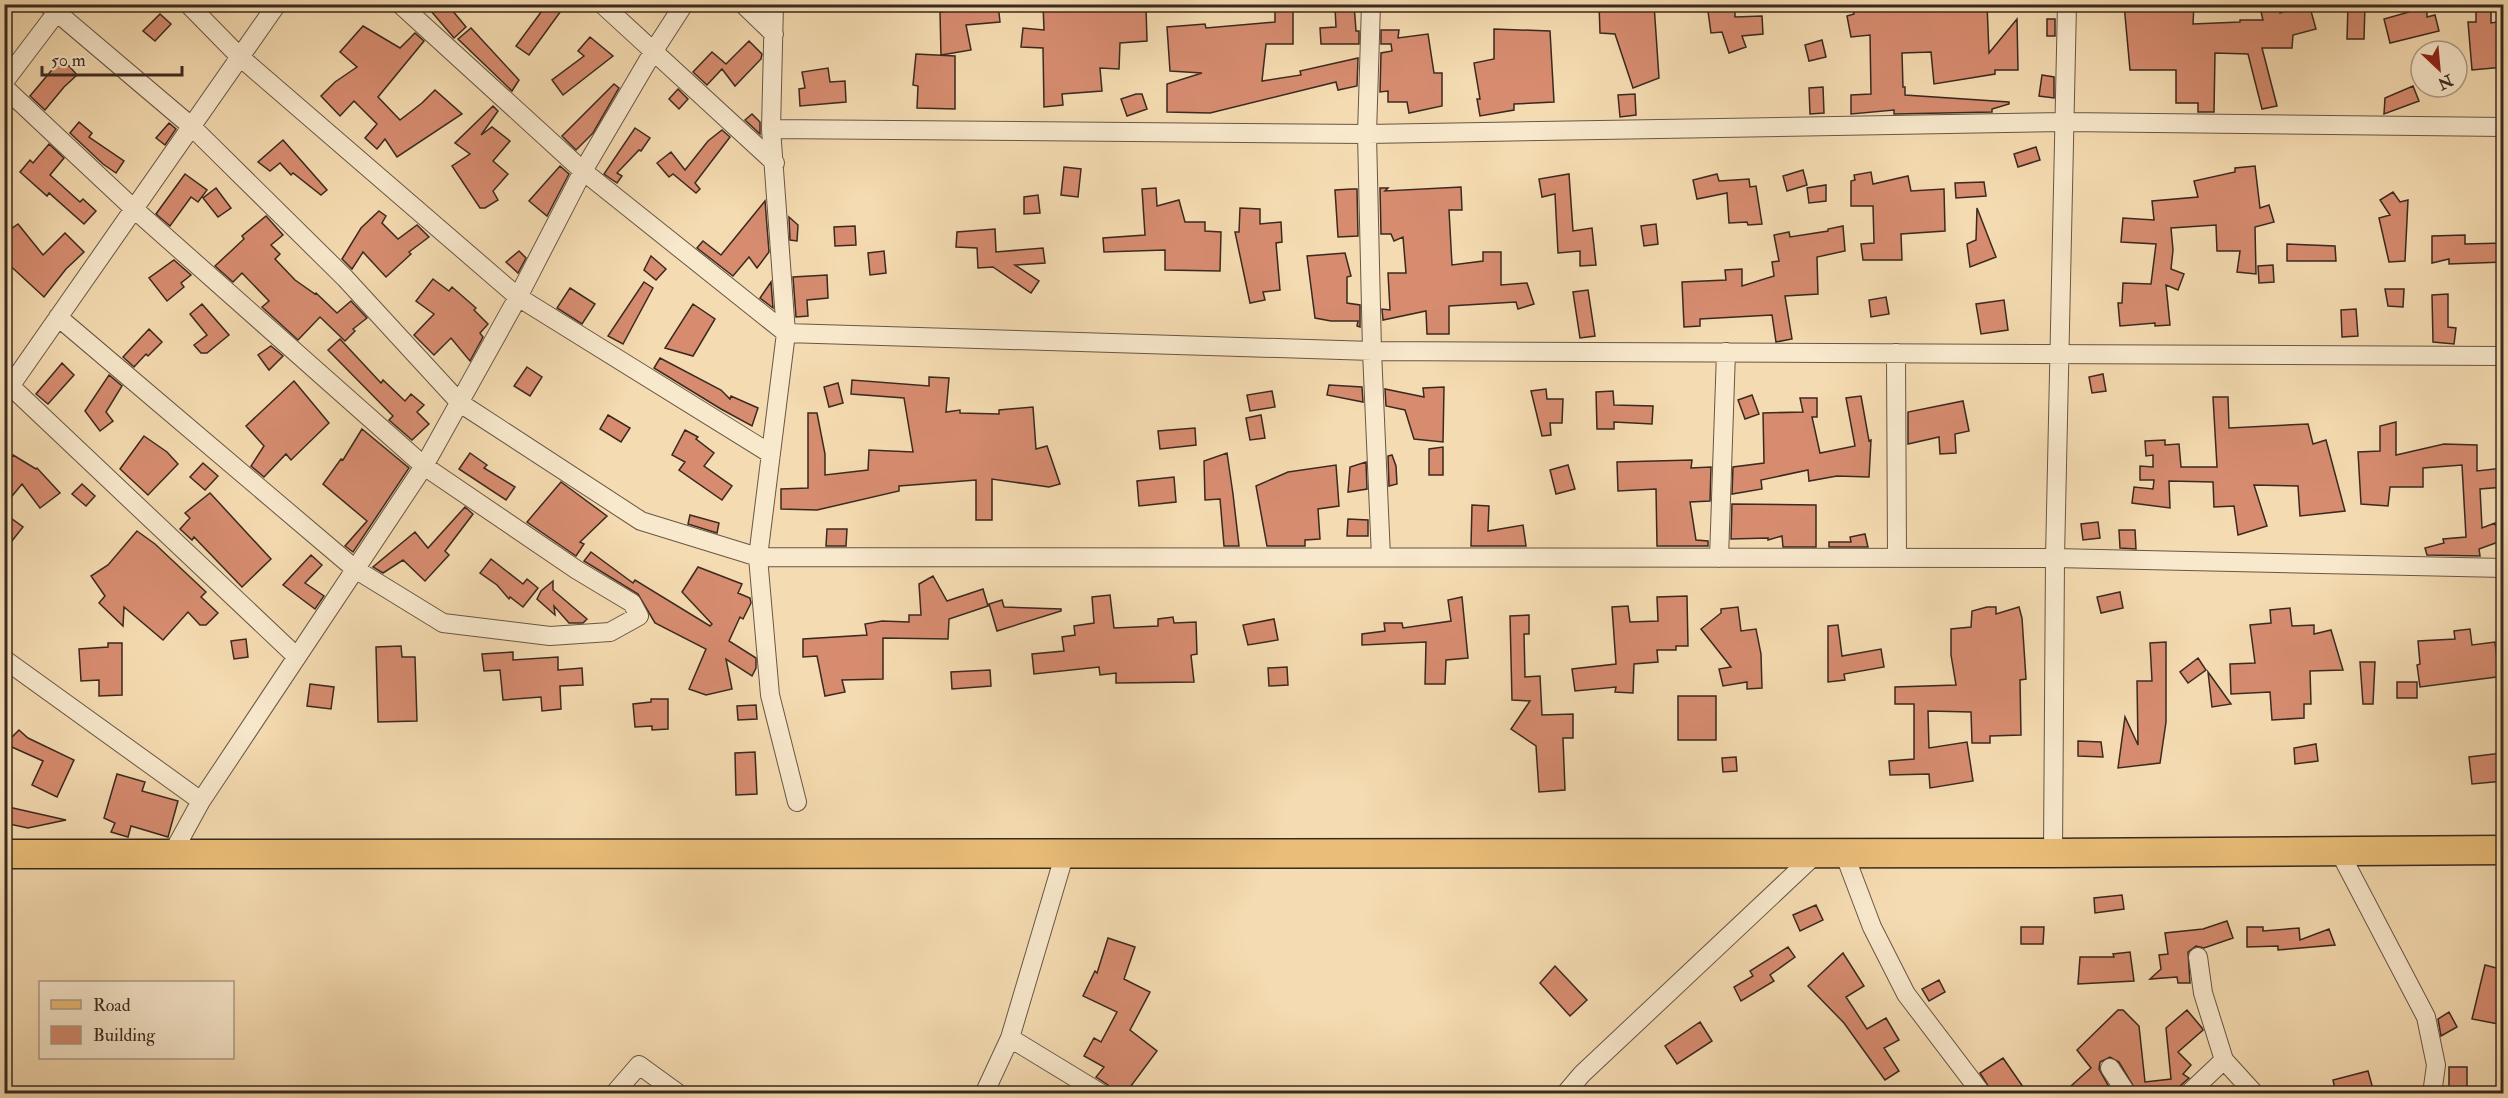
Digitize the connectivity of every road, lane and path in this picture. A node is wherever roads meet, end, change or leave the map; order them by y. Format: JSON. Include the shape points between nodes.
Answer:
{"nodes":[{"id":1,"x":188,"y":4,"type":"edge"},
{"id":2,"x":277,"y":4,"type":"edge"},
{"id":3,"x":400,"y":4,"type":"edge"},
{"id":4,"x":602,"y":4,"type":"edge"},
{"id":5,"x":684,"y":4,"type":"edge"},
{"id":6,"x":743,"y":4,"type":"edge"},
{"id":7,"x":774,"y":4,"type":"edge"},
{"id":8,"x":1371,"y":4,"type":"edge"},
{"id":9,"x":2067,"y":4,"type":"edge"},
{"id":10,"x":55,"y":7,"type":"edge"},
{"id":11,"x":774,"y":34,"type":"junction"},
{"id":12,"x":652,"y":52,"type":"junction"},
{"id":13,"x":240,"y":57,"type":"junction"},
{"id":14,"x":4,"y":84,"type":"edge"},
{"id":15,"x":2065,"y":122,"type":"junction"},
{"id":16,"x":191,"y":126,"type":"junction"},
{"id":17,"x":2504,"y":127,"type":"edge"},
{"id":18,"x":771,"y":129,"type":"junction"},
{"id":19,"x":1367,"y":134,"type":"junction"},
{"id":20,"x":775,"y":163,"type":"junction"},
{"id":21,"x":584,"y":171,"type":"junction"},
{"id":22,"x":133,"y":208,"type":"junction"},
{"id":23,"x":518,"y":297,"type":"junction"},
{"id":24,"x":58,"y":317,"type":"junction"},
{"id":25,"x":786,"y":333,"type":"junction"},
{"id":26,"x":1372,"y":351,"type":"junction"},
{"id":27,"x":1726,"y":352,"type":"junction"},
{"id":28,"x":1896,"y":353,"type":"junction"},
{"id":29,"x":2060,"y":353,"type":"junction"},
{"id":30,"x":2504,"y":356,"type":"edge"},
{"id":31,"x":6,"y":387,"type":"edge"},
{"id":32,"x":460,"y":403,"type":"junction"},
{"id":33,"x":771,"y":454,"type":"junction"},
{"id":34,"x":424,"y":466,"type":"junction"},
{"id":35,"x":758,"y":557,"type":"junction"},
{"id":36,"x":1381,"y":557,"type":"junction"},
{"id":37,"x":1719,"y":558,"type":"junction"},
{"id":38,"x":1897,"y":558,"type":"junction"},
{"id":39,"x":2055,"y":558,"type":"junction"},
{"id":40,"x":2504,"y":568,"type":"edge"},
{"id":41,"x":355,"y":569,"type":"junction"},
{"id":42,"x":297,"y":657,"type":"junction"},
{"id":43,"x":4,"y":659,"type":"edge"},
{"id":44,"x":201,"y":801,"type":"junction"},
{"id":45,"x":797,"y":802,"type":"dead end"},
{"id":46,"x":2504,"y":850,"type":"edge"},
{"id":47,"x":2339,"y":851,"type":"junction"},
{"id":48,"x":1065,"y":853,"type":"junction"},
{"id":49,"x":1830,"y":853,"type":"junction"},
{"id":50,"x":2053,"y":853,"type":"junction"},
{"id":51,"x":4,"y":854,"type":"edge"},
{"id":52,"x":172,"y":854,"type":"junction"},
{"id":53,"x":2198,"y":957,"type":"dead end"},
{"id":54,"x":1010,"y":1038,"type":"junction"},
{"id":55,"x":2224,"y":1060,"type":"junction"},
{"id":56,"x":2110,"y":1068,"type":"dead end"},
{"id":57,"x":614,"y":1094,"type":"edge"},
{"id":58,"x":679,"y":1094,"type":"edge"},
{"id":59,"x":984,"y":1094,"type":"edge"},
{"id":60,"x":1102,"y":1094,"type":"edge"},
{"id":61,"x":1565,"y":1094,"type":"edge"},
{"id":62,"x":1982,"y":1094,"type":"edge"},
{"id":63,"x":2127,"y":1094,"type":"edge"},
{"id":64,"x":2188,"y":1094,"type":"edge"},
{"id":65,"x":2255,"y":1094,"type":"edge"},
{"id":66,"x":2432,"y":1094,"type":"edge"}],
"edges":[{"from":1,"to":13,"type":"street"},
{"from":2,"to":13,"type":"street"},
{"from":3,"to":21,"type":"street"},
{"from":4,"to":12,"type":"street"},
{"from":5,"to":12,"type":"street"},
{"from":6,"to":11,"type":"street"},
{"from":7,"to":11,"type":"street"},
{"from":8,"to":19,"type":"street"},
{"from":9,"to":15,"type":"street"},
{"from":10,"to":14,"type":"street"},
{"from":10,"to":16,"type":"street"},
{"from":11,"to":18,"type":"street"},
{"from":12,"to":20,"type":"street"},
{"from":12,"to":21,"type":"street"},
{"from":13,"to":16,"type":"street"},
{"from":13,"to":23,"type":"street"},
{"from":14,"to":22,"type":"street"},
{"from":15,"to":17,"type":"street"},
{"from":15,"to":19,"type":"street"},
{"from":15,"to":29,"type":"street"},
{"from":16,"to":22,"type":"street"},
{"from":16,"to":32,"type":"street","via":[[345,278]]},
{"from":18,"to":19,"type":"street"},
{"from":18,"to":20,"type":"street"},
{"from":19,"to":26,"type":"street"},
{"from":20,"to":25,"type":"street"},
{"from":21,"to":23,"type":"street"},
{"from":21,"to":25,"type":"street"},
{"from":22,"to":24,"type":"street"},
{"from":22,"to":34,"type":"street"},
{"from":23,"to":32,"type":"street"},
{"from":23,"to":33,"type":"street"},
{"from":24,"to":31,"type":"street"},
{"from":24,"to":41,"type":"street"},
{"from":25,"to":26,"type":"street"},
{"from":25,"to":33,"type":"street"},
{"from":26,"to":27,"type":"street"},
{"from":26,"to":36,"type":"street"},
{"from":27,"to":28,"type":"street"},
{"from":27,"to":37,"type":"street"},
{"from":28,"to":29,"type":"street"},
{"from":28,"to":38,"type":"street"},
{"from":29,"to":30,"type":"street"},
{"from":29,"to":39,"type":"street"},
{"from":31,"to":42,"type":"street"},
{"from":32,"to":34,"type":"street"},
{"from":32,"to":35,"type":"street","via":[[641,521]]},
{"from":33,"to":35,"type":"street"},
{"from":34,"to":41,"type":"street"},
{"from":34,"to":41,"type":"street","via":[[632,603],[639,616],[610,632],[550,636],[443,623]]},
{"from":35,"to":36,"type":"street"},
{"from":35,"to":45,"type":"street","via":[[770,695]]},
{"from":36,"to":37,"type":"street"},
{"from":37,"to":38,"type":"street"},
{"from":38,"to":39,"type":"street"},
{"from":39,"to":40,"type":"street"},
{"from":39,"to":50,"type":"street"},
{"from":41,"to":42,"type":"street"},
{"from":42,"to":44,"type":"street"},
{"from":43,"to":44,"type":"street"},
{"from":44,"to":52,"type":"street"},
{"from":46,"to":47,"type":"main road"},
{"from":47,"to":50,"type":"main road"},
{"from":47,"to":66,"type":"street","via":[[2426,1017],[2436,1065]]},
{"from":48,"to":49,"type":"main road"},
{"from":48,"to":52,"type":"main road"},
{"from":48,"to":54,"type":"street"},
{"from":49,"to":50,"type":"main road"},
{"from":49,"to":61,"type":"street","via":[[1582,1074]]},
{"from":49,"to":62,"type":"street","via":[[1906,994]]},
{"from":51,"to":52,"type":"main road"},
{"from":53,"to":55,"type":"street","via":[[2203,993]]},
{"from":54,"to":59,"type":"street"},
{"from":54,"to":60,"type":"street"},
{"from":55,"to":64,"type":"street"},
{"from":55,"to":65,"type":"street"},
{"from":56,"to":63,"type":"street"},
{"from":57,"to":58,"type":"street","via":[[639,1065]]}]}
